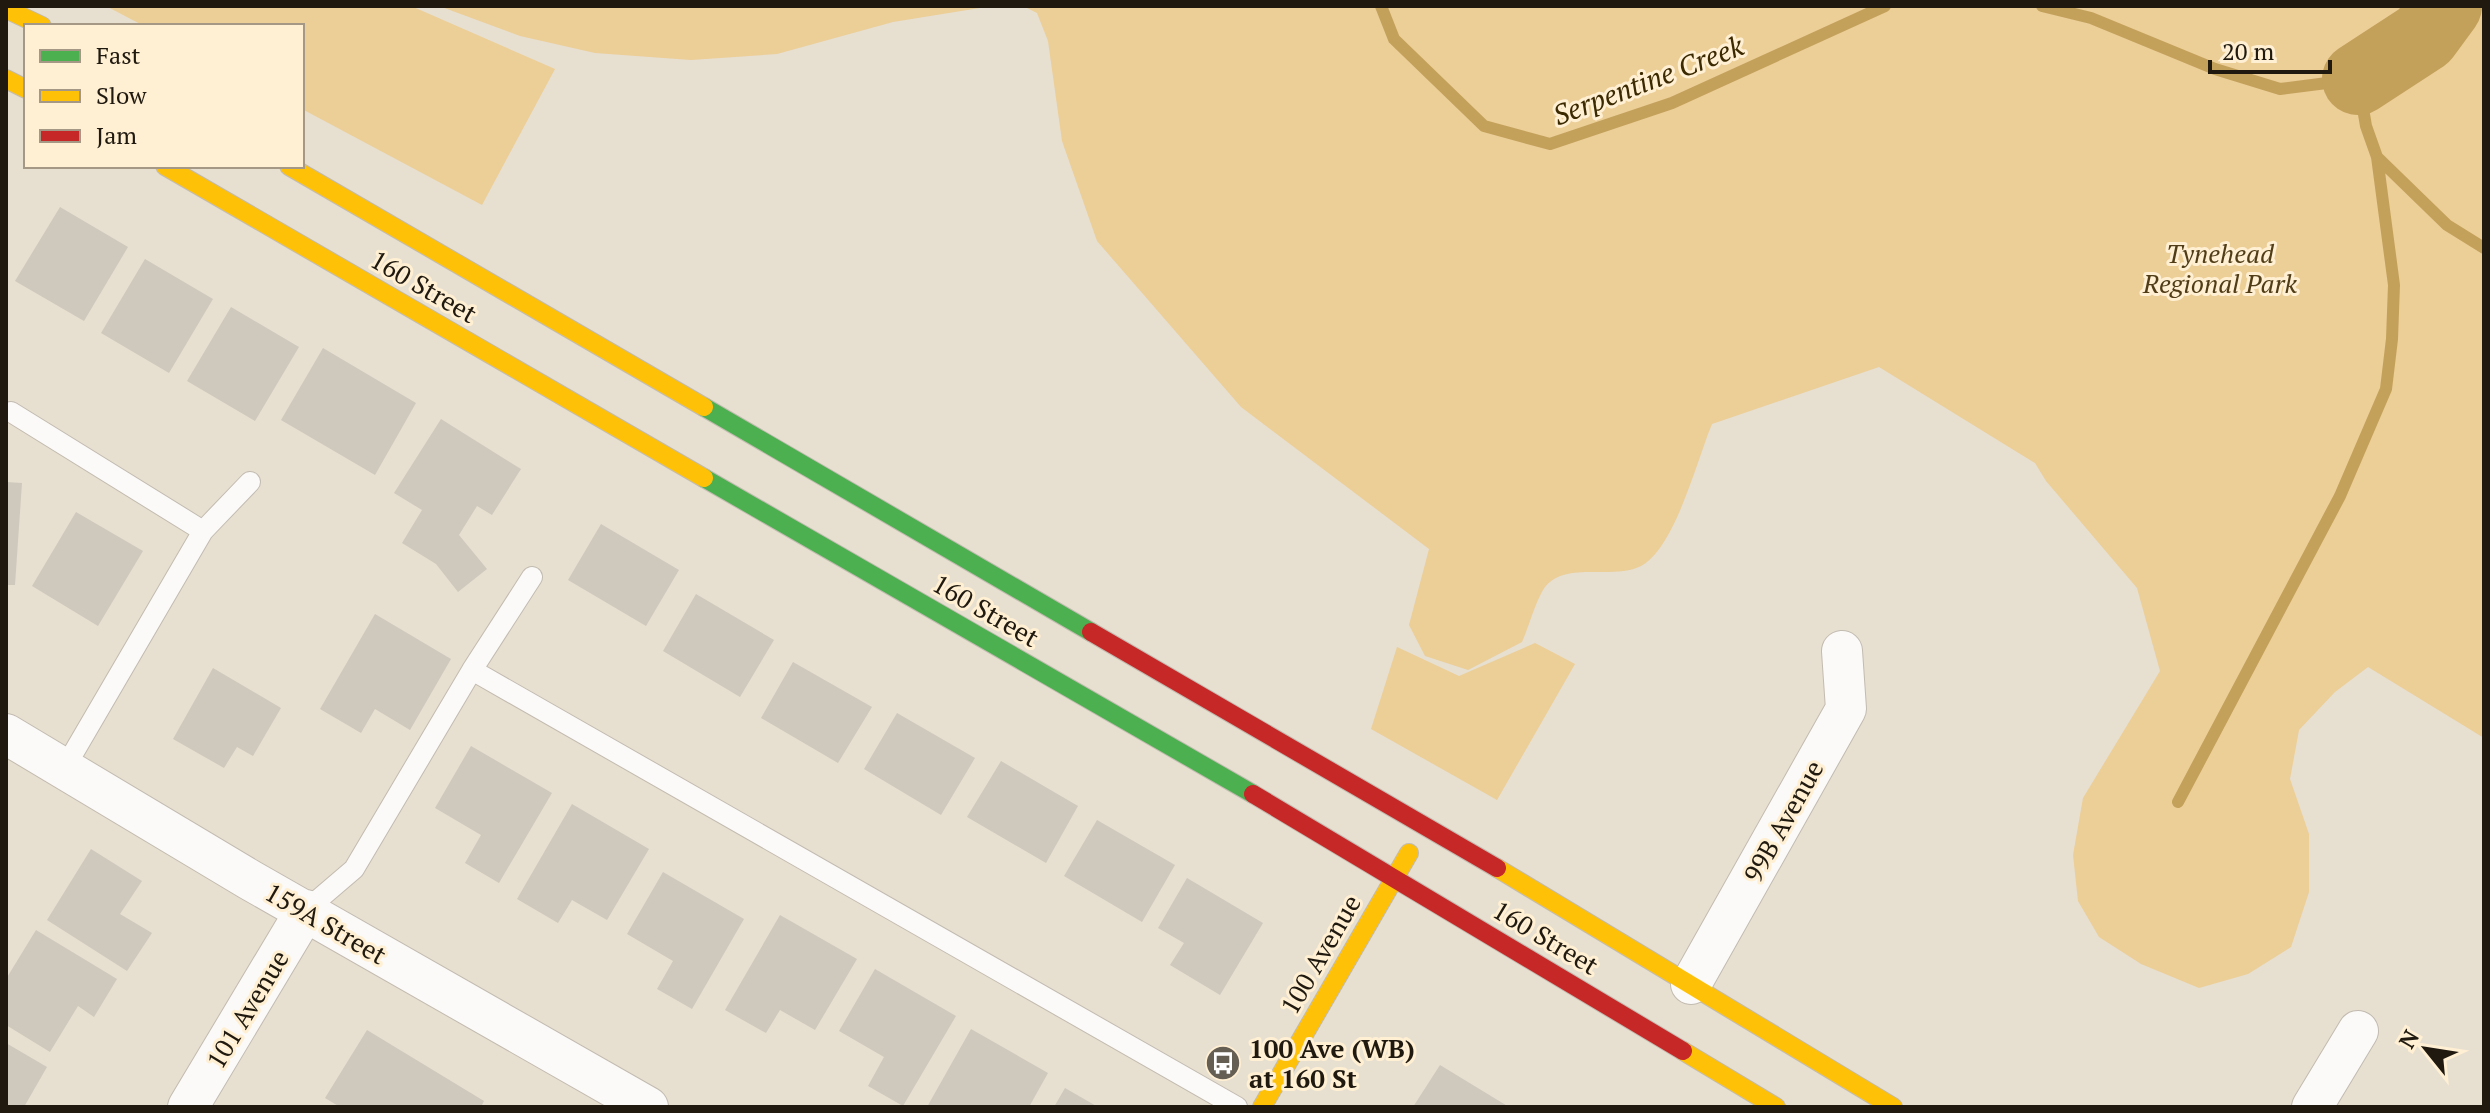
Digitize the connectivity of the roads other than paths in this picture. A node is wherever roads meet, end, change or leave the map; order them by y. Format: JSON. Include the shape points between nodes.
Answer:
{"nodes":[{"id":1,"x":6,"y":9,"type":"edge"},
{"id":2,"x":38,"y":24,"type":"edge"},
{"id":3,"x":6,"y":79,"type":"edge"},
{"id":4,"x":24,"y":88,"type":"edge"},
{"id":5,"x":168,"y":168,"type":"edge"},
{"id":6,"x":292,"y":168,"type":"edge"},
{"id":7,"x":11,"y":412,"type":"dead end"},
{"id":8,"x":250,"y":482,"type":"dead end"},
{"id":9,"x":203,"y":531,"type":"junction"},
{"id":10,"x":532,"y":577,"type":"dead end"},
{"id":11,"x":1842,"y":651,"type":"dead end"},
{"id":12,"x":472,"y":670,"type":"junction"},
{"id":13,"x":6,"y":734,"type":"edge"},
{"id":14,"x":64,"y":769,"type":"junction"},
{"id":15,"x":1425,"y":827,"type":"junction"},
{"id":16,"x":1394,"y":877,"type":"junction"},
{"id":17,"x":306,"y":910,"type":"junction"},
{"id":18,"x":1691,"y":984,"type":"junction"},
{"id":19,"x":2358,"y":1031,"type":"dead end"},
{"id":20,"x":188,"y":1107,"type":"edge"},
{"id":21,"x":648,"y":1107,"type":"edge"},
{"id":22,"x":1237,"y":1107,"type":"edge"},
{"id":23,"x":1262,"y":1107,"type":"edge"},
{"id":24,"x":1776,"y":1107,"type":"edge"},
{"id":25,"x":1893,"y":1107,"type":"edge"},
{"id":26,"x":2312,"y":1107,"type":"edge"}],
"edges":[{"from":1,"to":2,"type":"main road"},
{"from":3,"to":4,"type":"main road"},
{"from":5,"to":16,"type":"main road","name":"160 Street"},
{"from":6,"to":15,"type":"main road","name":"160 Street"},
{"from":7,"to":9,"type":"lane"},
{"from":8,"to":9,"type":"lane"},
{"from":9,"to":14,"type":"lane"},
{"from":10,"to":12,"type":"lane"},
{"from":11,"to":18,"type":"street","name":"99B Avenue","via":[[1846,709]]},
{"from":12,"to":17,"type":"lane","via":[[354,869]]},
{"from":12,"to":22,"type":"lane"},
{"from":13,"to":14,"type":"street","name":"159A Street"},
{"from":14,"to":17,"type":"street","name":"159A Street"},
{"from":15,"to":16,"type":"main road","name":"100 Avenue"},
{"from":15,"to":18,"type":"main road","name":"160 Street"},
{"from":16,"to":23,"type":"main road","name":"100 Avenue"},
{"from":16,"to":24,"type":"main road","name":"160 Street"},
{"from":17,"to":20,"type":"street","name":"101 Avenue"},
{"from":17,"to":21,"type":"street","name":"159A Street"},
{"from":18,"to":25,"type":"main road","name":"160 Street"},
{"from":19,"to":26,"type":"street"}]}
